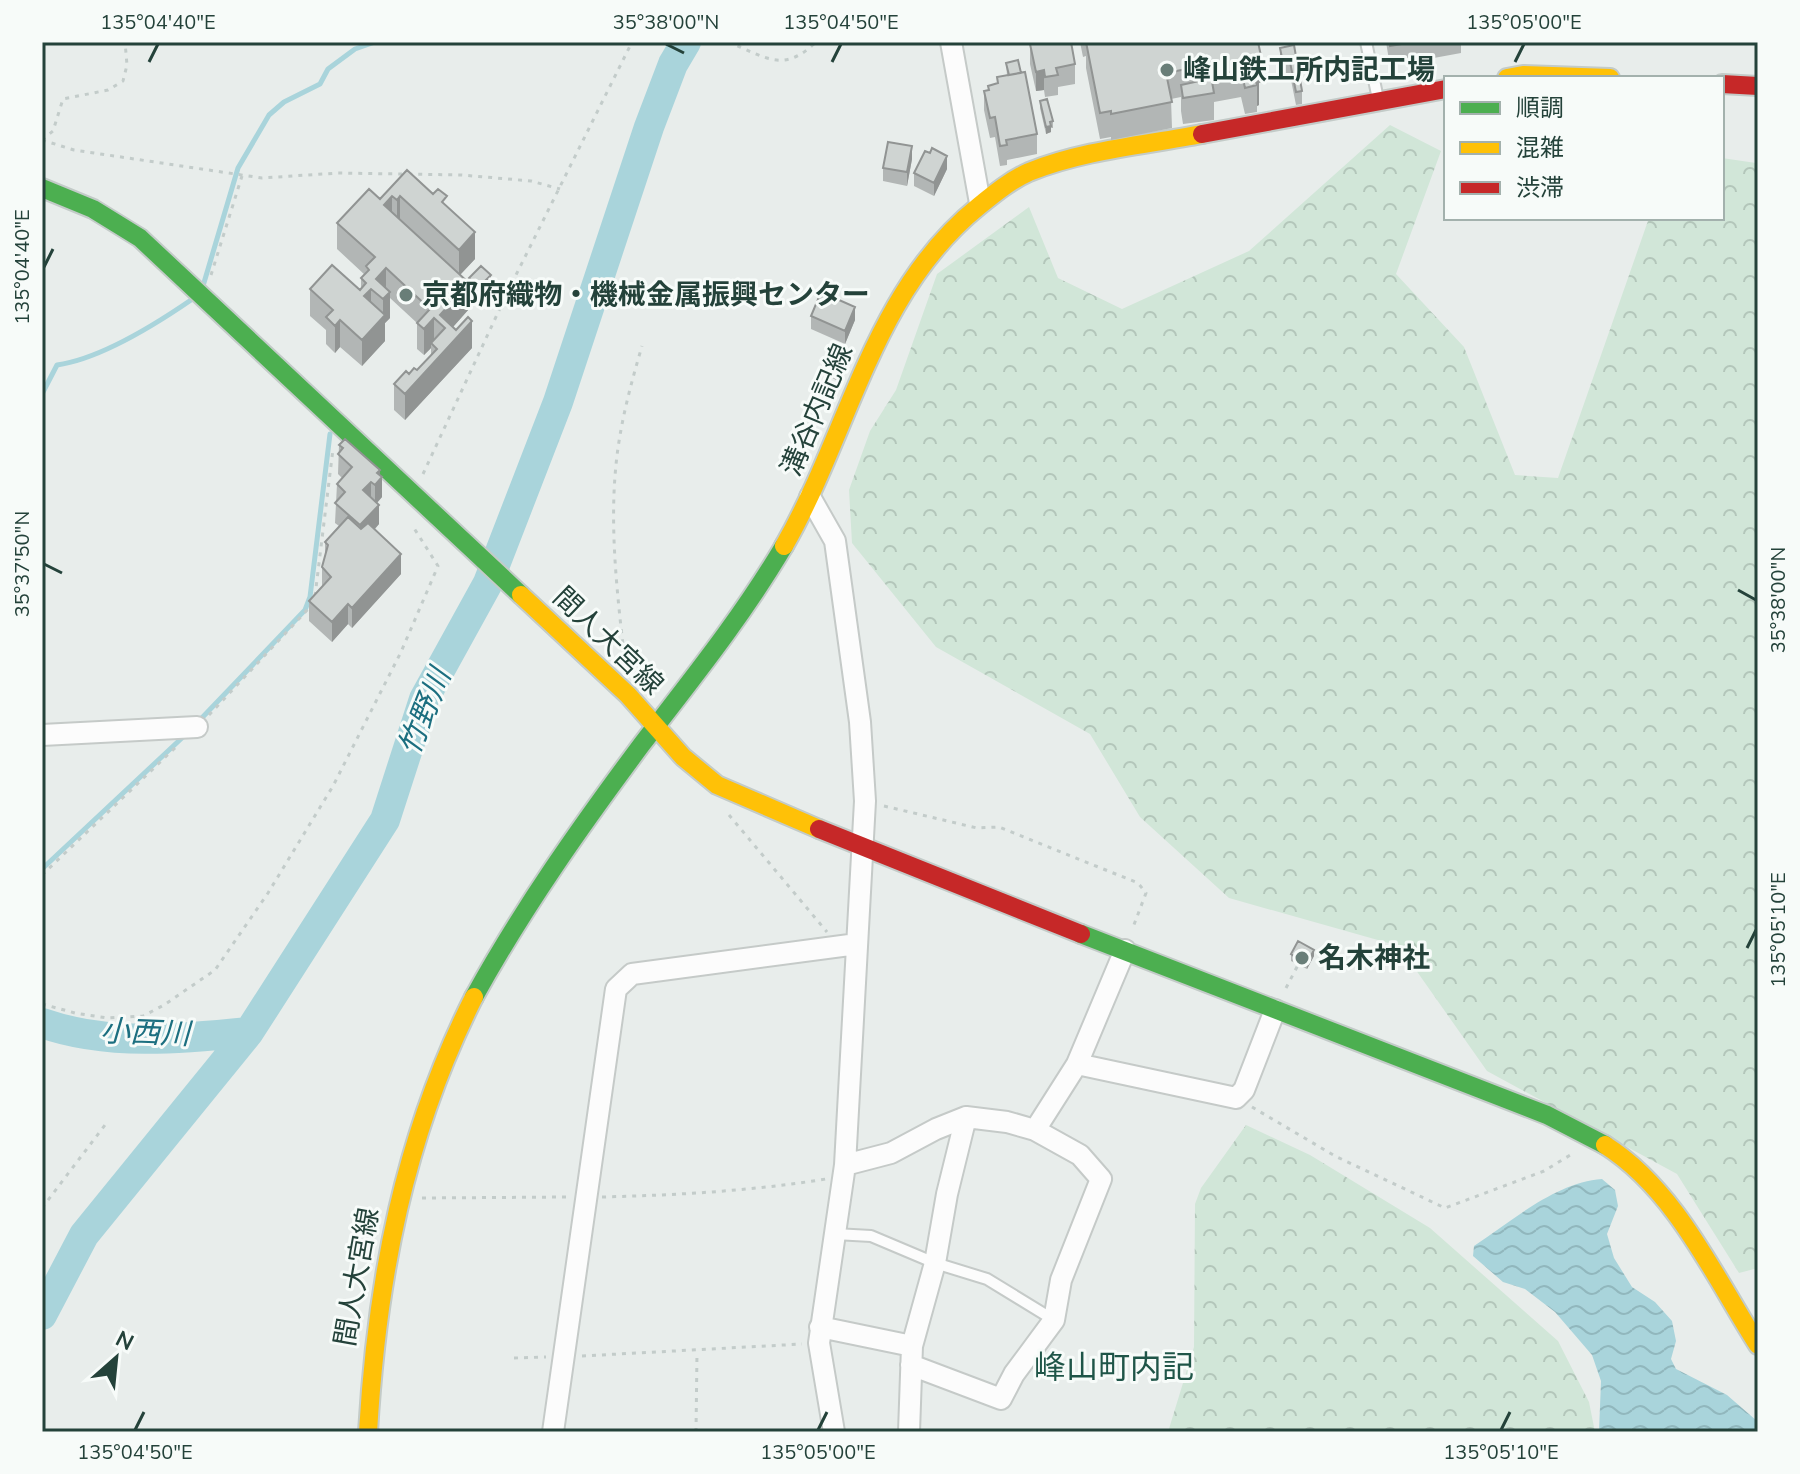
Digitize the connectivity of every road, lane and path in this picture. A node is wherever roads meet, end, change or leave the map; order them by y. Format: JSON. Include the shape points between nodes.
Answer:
{"nodes":[{"id":1,"x":125,"y":42,"type":"edge"},
{"id":2,"x":632,"y":42,"type":"edge"},
{"id":3,"x":728,"y":42,"type":"edge"},
{"id":4,"x":816,"y":42,"type":"edge"},
{"id":5,"x":951,"y":42,"type":"edge"},
{"id":6,"x":1366,"y":42,"type":"edge"},
{"id":7,"x":1518,"y":76,"type":"edge"},
{"id":8,"x":1552,"y":76,"type":"edge"},
{"id":9,"x":1724,"y":84,"type":"edge"},
{"id":10,"x":1758,"y":86,"type":"edge"},
{"id":11,"x":1444,"y":89,"type":"edge"},
{"id":12,"x":1378,"y":101,"type":"junction"},
{"id":13,"x":42,"y":140,"type":"edge"},
{"id":14,"x":242,"y":176,"type":"junction"},
{"id":15,"x":42,"y":188,"type":"edge"},
{"id":16,"x":560,"y":189,"type":"junction"},
{"id":17,"x":980,"y":203,"type":"junction"},
{"id":18,"x":205,"y":296,"type":"junction"},
{"id":19,"x":642,"y":346,"type":"dead end"},
{"id":20,"x":337,"y":421,"type":"junction"},
{"id":21,"x":414,"y":495,"type":"junction"},
{"id":22,"x":810,"y":497,"type":"junction"},
{"id":23,"x":628,"y":695,"type":"junction"},
{"id":24,"x":197,"y":727,"type":"junction"},
{"id":25,"x":655,"y":728,"type":"junction"},
{"id":26,"x":42,"y":735,"type":"edge"},
{"id":27,"x":865,"y":801,"type":"junction"},
{"id":28,"x":728,"y":813,"type":"dead end"},
{"id":29,"x":862,"y":848,"type":"junction"},
{"id":30,"x":42,"y":875,"type":"edge"},
{"id":31,"x":848,"y":945,"type":"junction"},
{"id":32,"x":1125,"y":950,"type":"junction"},
{"id":33,"x":1298,"y":965,"type":"edge"},
{"id":34,"x":42,"y":1004,"type":"edge"},
{"id":35,"x":1275,"y":1010,"type":"junction"},
{"id":36,"x":1077,"y":1064,"type":"junction"},
{"id":37,"x":1236,"y":1098,"type":"junction"},
{"id":38,"x":966,"y":1117,"type":"junction"},
{"id":39,"x":108,"y":1121,"type":"dead end"},
{"id":40,"x":1035,"y":1130,"type":"junction"},
{"id":41,"x":1596,"y":1139,"type":"junction"},
{"id":42,"x":844,"y":1170,"type":"junction"},
{"id":43,"x":587,"y":1197,"type":"junction"},
{"id":44,"x":399,"y":1198,"type":"junction"},
{"id":45,"x":42,"y":1208,"type":"edge"},
{"id":46,"x":834,"y":1234,"type":"junction"},
{"id":47,"x":935,"y":1263,"type":"junction"},
{"id":48,"x":1054,"y":1320,"type":"junction"},
{"id":49,"x":820,"y":1335,"type":"junction"},
{"id":50,"x":1758,"y":1345,"type":"edge"},
{"id":51,"x":697,"y":1351,"type":"junction"},
{"id":52,"x":912,"y":1355,"type":"junction"},
{"id":53,"x":564,"y":1357,"type":"junction"},
{"id":54,"x":514,"y":1358,"type":"dead end"},
{"id":55,"x":368,"y":1432,"type":"edge"},
{"id":56,"x":553,"y":1432,"type":"edge"},
{"id":57,"x":696,"y":1432,"type":"edge"},
{"id":58,"x":834,"y":1432,"type":"edge"},
{"id":59,"x":909,"y":1432,"type":"edge"}],
"edges":[{"from":1,"to":13,"type":"path","via":[[123,81],[108,90],[63,99],[53,131]]},
{"from":2,"to":16,"type":"path"},
{"from":3,"to":4,"type":"path","via":[[779,62],[800,57]]},
{"from":5,"to":17,"type":"street"},
{"from":6,"to":12,"type":"lane"},
{"from":7,"to":8,"type":"main road"},
{"from":9,"to":10,"type":"main road"},
{"from":11,"to":12,"type":"main road","name":"溝谷内記線"},
{"from":12,"to":17,"type":"main road","name":"溝谷内記線","via":[[1079,157],[1020,176]]},
{"from":13,"to":14,"type":"path","via":[[74,150]]},
{"from":14,"to":16,"type":"path","via":[[462,175]]},
{"from":14,"to":18,"type":"path"},
{"from":15,"to":18,"type":"main road","name":"間人大宮線","via":[[108,216]]},
{"from":16,"to":21,"type":"path"},
{"from":17,"to":22,"type":"main road","name":"溝谷内記線","via":[[923,257],[895,301]]},
{"from":18,"to":20,"type":"main road","name":"間人大宮線"},
{"from":19,"to":23,"type":"path","via":[[624,413],[614,503]]},
{"from":20,"to":21,"type":"main road","name":"間人大宮線"},
{"from":20,"to":24,"type":"path","via":[[314,599],[308,612]]},
{"from":21,"to":23,"type":"main road","name":"間人大宮線"},
{"from":21,"to":34,"type":"path","via":[[407,507],[413,528],[438,566],[333,786],[215,970],[143,1016],[107,1018]]},
{"from":22,"to":25,"type":"main road","name":"溝谷内記線","via":[[753,597]]},
{"from":22,"to":27,"type":"street","via":[[835,541],[860,722]]},
{"from":23,"to":25,"type":"main road","name":"間人大宮線"},
{"from":24,"to":26,"type":"street"},
{"from":24,"to":30,"type":"path"},
{"from":25,"to":29,"type":"main road","via":[[717,785]]},
{"from":25,"to":44,"type":"main road","name":"間人大宮線","via":[[523,911],[475,993],[429,1095]]},
{"from":27,"to":29,"type":"street"},
{"from":27,"to":32,"type":"path","via":[[977,828],[999,827],[1138,883],[1146,893]]},
{"from":28,"to":31,"type":"path"},
{"from":29,"to":31,"type":"street"},
{"from":29,"to":32,"type":"main road"},
{"from":31,"to":42,"type":"street"},
{"from":31,"to":43,"type":"street","via":[[632,974],[616,989]]},
{"from":32,"to":35,"type":"main road"},
{"from":32,"to":36,"type":"street"},
{"from":33,"to":35,"type":"path"},
{"from":35,"to":37,"type":"street","via":[[1244,1090]]},
{"from":35,"to":41,"type":"main road"},
{"from":36,"to":37,"type":"street"},
{"from":36,"to":40,"type":"street"},
{"from":37,"to":41,"type":"path","via":[[1335,1156],[1445,1208],[1544,1171]]},
{"from":38,"to":40,"type":"street"},
{"from":38,"to":42,"type":"street"},
{"from":38,"to":47,"type":"street"},
{"from":39,"to":45,"type":"path"},
{"from":40,"to":48,"type":"street","via":[[1080,1155],[1101,1179],[1061,1280]]},
{"from":41,"to":50,"type":"main road","via":[[1639,1171],[1675,1215]]},
{"from":42,"to":43,"type":"path","via":[[729,1192]]},
{"from":42,"to":46,"type":"street"},
{"from":43,"to":44,"type":"path"},
{"from":43,"to":53,"type":"street"},
{"from":44,"to":55,"type":"main road","name":"間人大宮線","via":[[375,1316]]},
{"from":46,"to":47,"type":"lane","via":[[871,1236]]},
{"from":46,"to":49,"type":"street"},
{"from":47,"to":48,"type":"lane","via":[[987,1279]]},
{"from":47,"to":52,"type":"street"},
{"from":48,"to":52,"type":"street","via":[[1001,1399]]},
{"from":49,"to":51,"type":"path"},
{"from":49,"to":52,"type":"street"},
{"from":49,"to":58,"type":"street"},
{"from":51,"to":53,"type":"path"},
{"from":51,"to":57,"type":"path"},
{"from":52,"to":59,"type":"street"},
{"from":53,"to":54,"type":"path"},
{"from":53,"to":56,"type":"street"}]}
